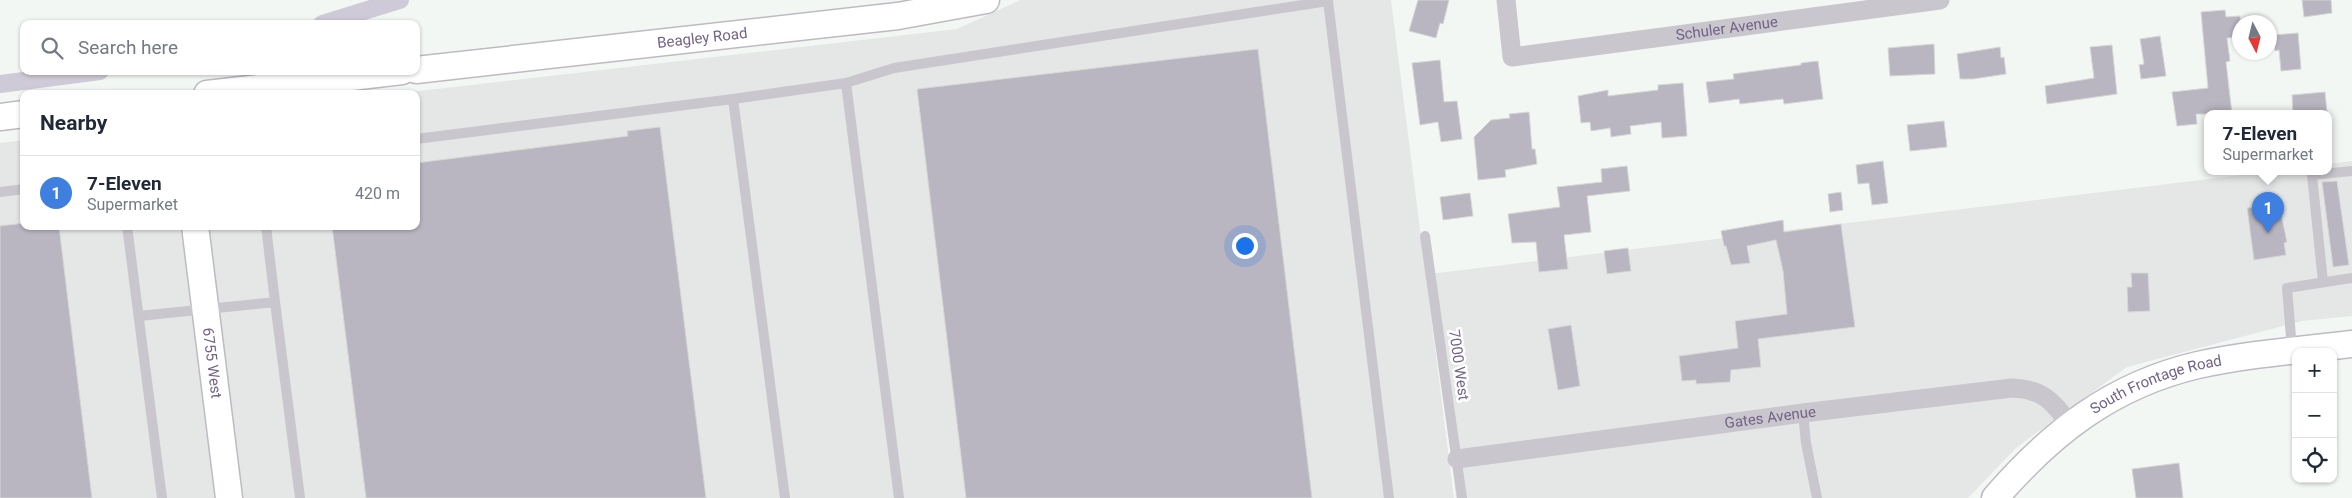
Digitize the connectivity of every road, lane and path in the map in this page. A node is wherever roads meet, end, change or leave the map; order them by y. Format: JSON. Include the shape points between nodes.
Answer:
{"nodes":[{"id":1,"x":986,"y":0,"type":"edge"},
{"id":2,"x":1328,"y":0,"type":"edge"},
{"id":3,"x":1506,"y":0,"type":"edge"},
{"id":4,"x":1940,"y":0,"type":"edge"},
{"id":5,"x":420,"y":70,"type":"edge"},
{"id":6,"x":368,"y":75,"type":"edge"},
{"id":7,"x":846,"y":83,"type":"junction"},
{"id":8,"x":241,"y":90,"type":"edge"},
{"id":9,"x":733,"y":99,"type":"junction"},
{"id":10,"x":20,"y":114,"type":"edge"},
{"id":11,"x":0,"y":117,"type":"edge"},
{"id":12,"x":420,"y":138,"type":"edge"},
{"id":13,"x":2352,"y":171,"type":"edge"},
{"id":14,"x":2332,"y":173,"type":"edge"},
{"id":15,"x":2312,"y":175,"type":"edge"},
{"id":16,"x":20,"y":190,"type":"edge"},
{"id":17,"x":0,"y":192,"type":"edge"},
{"id":18,"x":128,"y":230,"type":"edge"},
{"id":19,"x":195,"y":230,"type":"edge"},
{"id":20,"x":266,"y":230,"type":"edge"},
{"id":21,"x":1425,"y":236,"type":"dead end"},
{"id":22,"x":2352,"y":278,"type":"edge"},
{"id":23,"x":2323,"y":282,"type":"junction"},
{"id":24,"x":275,"y":302,"type":"junction"},
{"id":25,"x":205,"y":310,"type":"junction"},
{"id":26,"x":139,"y":316,"type":"junction"},
{"id":27,"x":2352,"y":344,"type":"edge"},
{"id":28,"x":2318,"y":348,"type":"edge"},
{"id":29,"x":2292,"y":351,"type":"joint"},
{"id":30,"x":1803,"y":413,"type":"junction"},
{"id":31,"x":2070,"y":424,"type":"junction"},
{"id":32,"x":1457,"y":459,"type":"junction"},
{"id":33,"x":162,"y":498,"type":"edge"},
{"id":34,"x":229,"y":498,"type":"edge"},
{"id":35,"x":300,"y":498,"type":"edge"},
{"id":36,"x":785,"y":498,"type":"edge"},
{"id":37,"x":899,"y":498,"type":"edge"},
{"id":38,"x":1388,"y":498,"type":"edge"},
{"id":39,"x":1462,"y":498,"type":"edge"},
{"id":40,"x":1817,"y":498,"type":"edge"},
{"id":41,"x":1995,"y":498,"type":"edge"}],
"edges":[{"from":1,"to":5,"type":"street","name":"Beagley Road","via":[[898,16]]},
{"from":2,"to":7,"type":"lane","via":[[894,68]]},
{"from":2,"to":38,"type":"lane"},
{"from":3,"to":4,"type":"street","name":"Schuler Avenue","via":[[1512,57]]},
{"from":6,"to":8,"type":"street"},
{"from":7,"to":9,"type":"lane"},
{"from":7,"to":37,"type":"lane"},
{"from":9,"to":12,"type":"lane"},
{"from":9,"to":36,"type":"lane"},
{"from":10,"to":11,"type":"street"},
{"from":13,"to":14,"type":"lane"},
{"from":15,"to":23,"type":"lane"},
{"from":16,"to":17,"type":"lane"},
{"from":18,"to":26,"type":"lane"},
{"from":19,"to":25,"type":"street","name":"6755 West"},
{"from":20,"to":24,"type":"lane"},
{"from":21,"to":32,"type":"lane","name":"7000 West"},
{"from":22,"to":23,"type":"lane"},
{"from":23,"to":29,"type":"lane","via":[[2287,288]]},
{"from":24,"to":25,"type":"lane"},
{"from":24,"to":35,"type":"lane"},
{"from":25,"to":26,"type":"lane"},
{"from":25,"to":34,"type":"street","name":"6755 West"},
{"from":26,"to":33,"type":"lane"},
{"from":27,"to":28,"type":"street","name":"South Frontage Road"},
{"from":29,"to":31,"type":"street","name":"South Frontage Road","via":[[2219,361],[2172,373],[2123,392]]},
{"from":30,"to":31,"type":"street","name":"Gates Avenue","via":[[2025,388],[2046,396]]},
{"from":30,"to":32,"type":"street","name":"Gates Avenue"},
{"from":30,"to":40,"type":"lane"},
{"from":31,"to":41,"type":"street","name":"South Frontage Road","via":[[2027,461]]},
{"from":32,"to":39,"type":"lane","name":"7000 West"}]}
